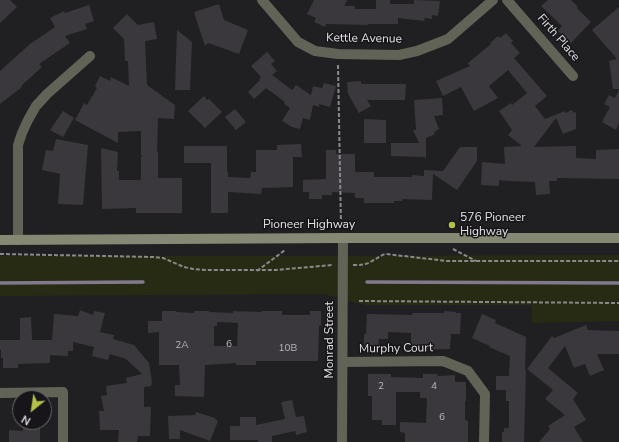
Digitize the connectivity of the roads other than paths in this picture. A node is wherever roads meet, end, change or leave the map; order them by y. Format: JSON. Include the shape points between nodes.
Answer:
{"nodes":[{"id":1,"x":262,"y":0,"type":"edge"},
{"id":2,"x":493,"y":0,"type":"edge"},
{"id":3,"x":507,"y":0,"type":"edge"},
{"id":4,"x":90,"y":56,"type":"dead end"},
{"id":5,"x":573,"y":76,"type":"dead end"},
{"id":6,"x":343,"y":238,"type":"junction"},
{"id":7,"x":619,"y":238,"type":"edge"},
{"id":8,"x":0,"y":240,"type":"edge"},
{"id":9,"x":18,"y":240,"type":"junction"},
{"id":10,"x":343,"y":362,"type":"junction"},
{"id":11,"x":0,"y":393,"type":"edge"},
{"id":12,"x":63,"y":442,"type":"edge"},
{"id":13,"x":342,"y":442,"type":"edge"},
{"id":14,"x":484,"y":442,"type":"edge"}],
"edges":[{"from":1,"to":2,"type":"street","name":"Kettle Avenue","via":[[298,42],[315,51],[399,55],[448,39]]},
{"from":3,"to":5,"type":"street","name":"Firth Place"},
{"from":4,"to":9,"type":"street","via":[[36,106],[22,133],[18,145]]},
{"from":6,"to":7,"type":"main road","name":"Pioneer Highway"},
{"from":6,"to":9,"type":"main road","name":"Pioneer Highway"},
{"from":6,"to":10,"type":"street","name":"Monrad Street"},
{"from":8,"to":9,"type":"main road","name":"Pioneer Highway"},
{"from":10,"to":13,"type":"street","name":"Monrad Street"},
{"from":10,"to":14,"type":"street","name":"Murphy Court","via":[[443,361],[468,371],[484,394]]},
{"from":11,"to":12,"type":"street","via":[[64,392]]}]}
